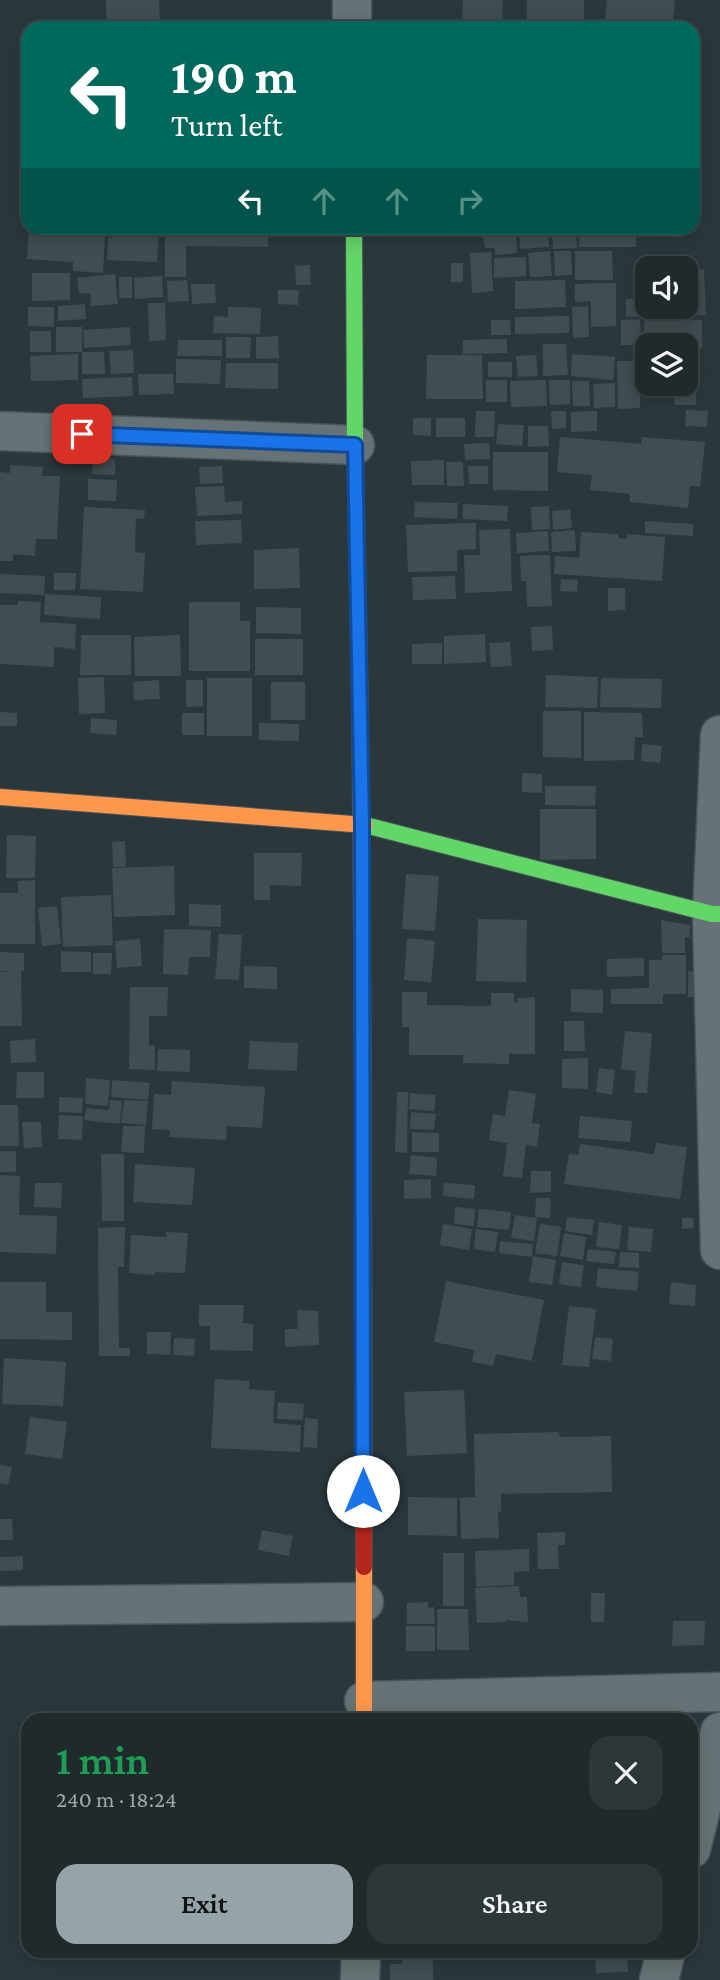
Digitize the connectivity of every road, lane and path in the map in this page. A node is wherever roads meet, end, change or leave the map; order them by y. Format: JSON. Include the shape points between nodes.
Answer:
{"nodes":[{"id":1,"x":352,"y":0,"type":"edge"},
{"id":2,"x":352,"y":21,"type":"edge"},
{"id":3,"x":354,"y":235,"type":"edge"},
{"id":4,"x":0,"y":431,"type":"edge"},
{"id":5,"x":355,"y":445,"type":"junction"},
{"id":6,"x":720,"y":735,"type":"edge"},
{"id":7,"x":0,"y":797,"type":"edge"},
{"id":8,"x":362,"y":824,"type":"junction"},
{"id":9,"x":716,"y":914,"type":"edge"},
{"id":10,"x":720,"y":1250,"type":"edge"},
{"id":11,"x":363,"y":1602,"type":"junction"},
{"id":12,"x":0,"y":1606,"type":"edge"},
{"id":13,"x":720,"y":1692,"type":"edge"},
{"id":14,"x":364,"y":1711,"type":"edge"},
{"id":15,"x":720,"y":1732,"type":"edge"},
{"id":16,"x":698,"y":1822,"type":"edge"},
{"id":17,"x":361,"y":1958,"type":"edge"},
{"id":18,"x":664,"y":1958,"type":"edge"},
{"id":19,"x":360,"y":1980,"type":"edge"},
{"id":20,"x":659,"y":1980,"type":"edge"}],
"edges":[{"from":1,"to":2,"type":"street"},
{"from":3,"to":5,"type":"street"},
{"from":4,"to":5,"type":"street"},
{"from":5,"to":8,"type":"street"},
{"from":6,"to":9,"type":"street"},
{"from":7,"to":8,"type":"street"},
{"from":8,"to":9,"type":"street"},
{"from":8,"to":11,"type":"street"},
{"from":9,"to":10,"type":"street"},
{"from":11,"to":12,"type":"street"},
{"from":11,"to":14,"type":"street"},
{"from":13,"to":14,"type":"street"},
{"from":15,"to":16,"type":"street"},
{"from":17,"to":19,"type":"street"},
{"from":18,"to":20,"type":"street"}]}
